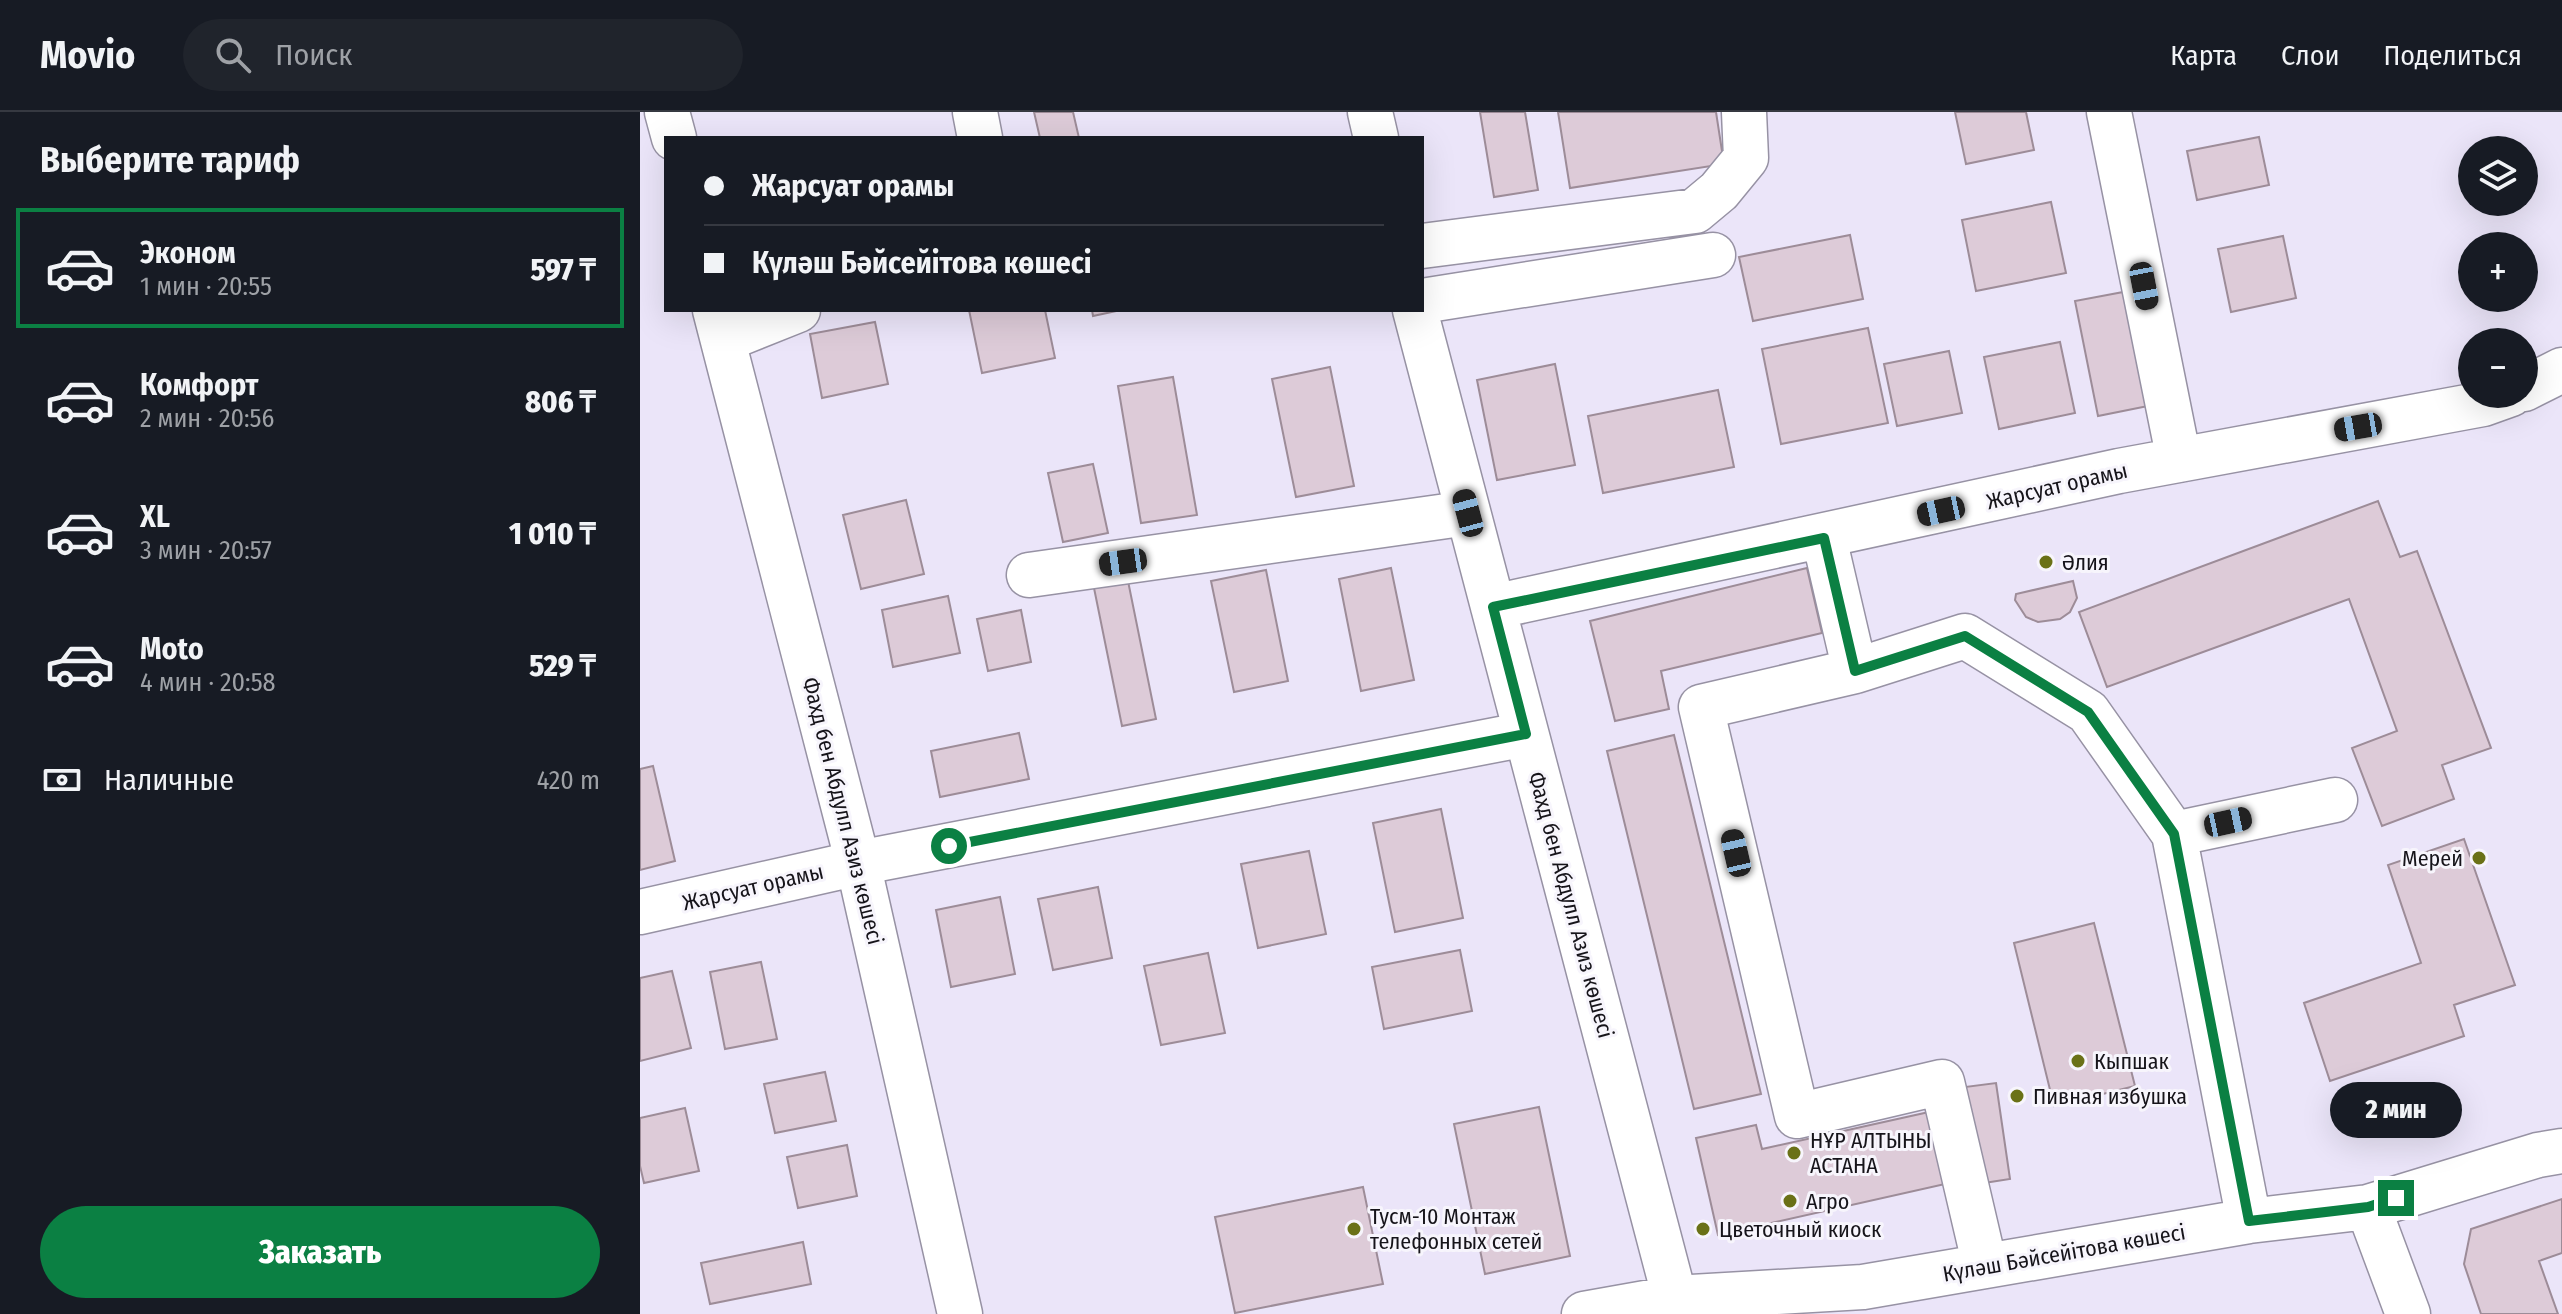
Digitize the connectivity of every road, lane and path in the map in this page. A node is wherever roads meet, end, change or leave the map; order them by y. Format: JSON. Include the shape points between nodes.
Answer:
{"nodes":[{"id":1,"x":667,"y":112,"type":"edge"},
{"id":2,"x":975,"y":112,"type":"edge"},
{"id":3,"x":1370,"y":112,"type":"edge"},
{"id":4,"x":1744,"y":112,"type":"edge"},
{"id":5,"x":2109,"y":112,"type":"edge"},
{"id":6,"x":673,"y":136,"type":"edge"},
{"id":7,"x":980,"y":136,"type":"edge"},
{"id":8,"x":1376,"y":136,"type":"edge"},
{"id":9,"x":1424,"y":246,"type":"edge"},
{"id":10,"x":1713,"y":255,"type":"dead end"},
{"id":11,"x":1424,"y":301,"type":"edge"},
{"id":12,"x":787,"y":312,"type":"edge"},
{"id":13,"x":1416,"y":312,"type":"edge"},
{"id":14,"x":719,"y":325,"type":"edge"},
{"id":15,"x":2562,"y":370,"type":"edge"},
{"id":16,"x":2538,"y":382,"type":"edge"},
{"id":17,"x":2458,"y":406,"type":"edge"},
{"id":18,"x":2179,"y":460,"type":"junction"},
{"id":19,"x":1468,"y":513,"type":"junction"},
{"id":20,"x":1824,"y":538,"type":"junction"},
{"id":21,"x":1029,"y":575,"type":"dead end"},
{"id":22,"x":1493,"y":607,"type":"junction"},
{"id":23,"x":1855,"y":671,"type":"junction"},
{"id":24,"x":1526,"y":734,"type":"junction"},
{"id":25,"x":2335,"y":800,"type":"dead end"},
{"id":26,"x":2174,"y":834,"type":"junction"},
{"id":27,"x":858,"y":863,"type":"junction"},
{"id":28,"x":640,"y":912,"type":"edge"},
{"id":29,"x":2550,"y":1153,"type":"edge"},
{"id":30,"x":2368,"y":1207,"type":"junction"},
{"id":31,"x":2249,"y":1221,"type":"junction"},
{"id":32,"x":1985,"y":1266,"type":"junction"},
{"id":33,"x":1676,"y":1306,"type":"edge"},
{"id":34,"x":960,"y":1314,"type":"edge"},
{"id":35,"x":1584,"y":1314,"type":"edge"},
{"id":36,"x":2408,"y":1314,"type":"edge"}],
"edges":[{"from":1,"to":6,"type":"street"},
{"from":2,"to":7,"type":"street"},
{"from":3,"to":8,"type":"street"},
{"from":4,"to":9,"type":"street","via":[[1746,158],[1695,211]]},
{"from":5,"to":18,"type":"street"},
{"from":10,"to":11,"type":"street"},
{"from":12,"to":14,"type":"street"},
{"from":13,"to":19,"type":"street","name":"Фахд бен Абдулл Азиз көшесі"},
{"from":14,"to":27,"type":"street","name":"Фахд бен Абдулл Азиз көшесі"},
{"from":15,"to":16,"type":"street"},
{"from":17,"to":18,"type":"street","name":"Жарсуат орамы"},
{"from":18,"to":20,"type":"street","name":"Жарсуат орамы"},
{"from":19,"to":21,"type":"street"},
{"from":19,"to":22,"type":"street","name":"Фахд бен Абдулл Азиз көшесі"},
{"from":20,"to":22,"type":"street","name":"Жарсуат орамы"},
{"from":20,"to":23,"type":"street"},
{"from":22,"to":24,"type":"street","name":"Фахд бен Абдулл Азиз көшесі"},
{"from":23,"to":26,"type":"street","via":[[1965,636],[2088,712]]},
{"from":23,"to":32,"type":"street","via":[[1701,707],[1797,1116],[1942,1082]]},
{"from":24,"to":27,"type":"street","name":"Жарсуат орамы"},
{"from":24,"to":33,"type":"street","name":"Фахд бен Абдулл Азиз көшесі"},
{"from":25,"to":26,"type":"street"},
{"from":26,"to":31,"type":"street"},
{"from":27,"to":28,"type":"street","name":"Жарсуат орамы"},
{"from":27,"to":34,"type":"street","name":"Фахд бен Абдулл Азиз көшесі"},
{"from":29,"to":30,"type":"street","name":"Күләш Бәйсейітова көшесі"},
{"from":30,"to":31,"type":"street","name":"Күләш Бәйсейітова көшесі"},
{"from":30,"to":36,"type":"street"},
{"from":31,"to":32,"type":"street","name":"Күләш Бәйсейітова көшесі"},
{"from":32,"to":33,"type":"street","name":"Күләш Бәйсейітова көшесі","via":[[1863,1287]]},
{"from":33,"to":35,"type":"street","name":"Күләш Бәйсейітова көшесі"}]}
